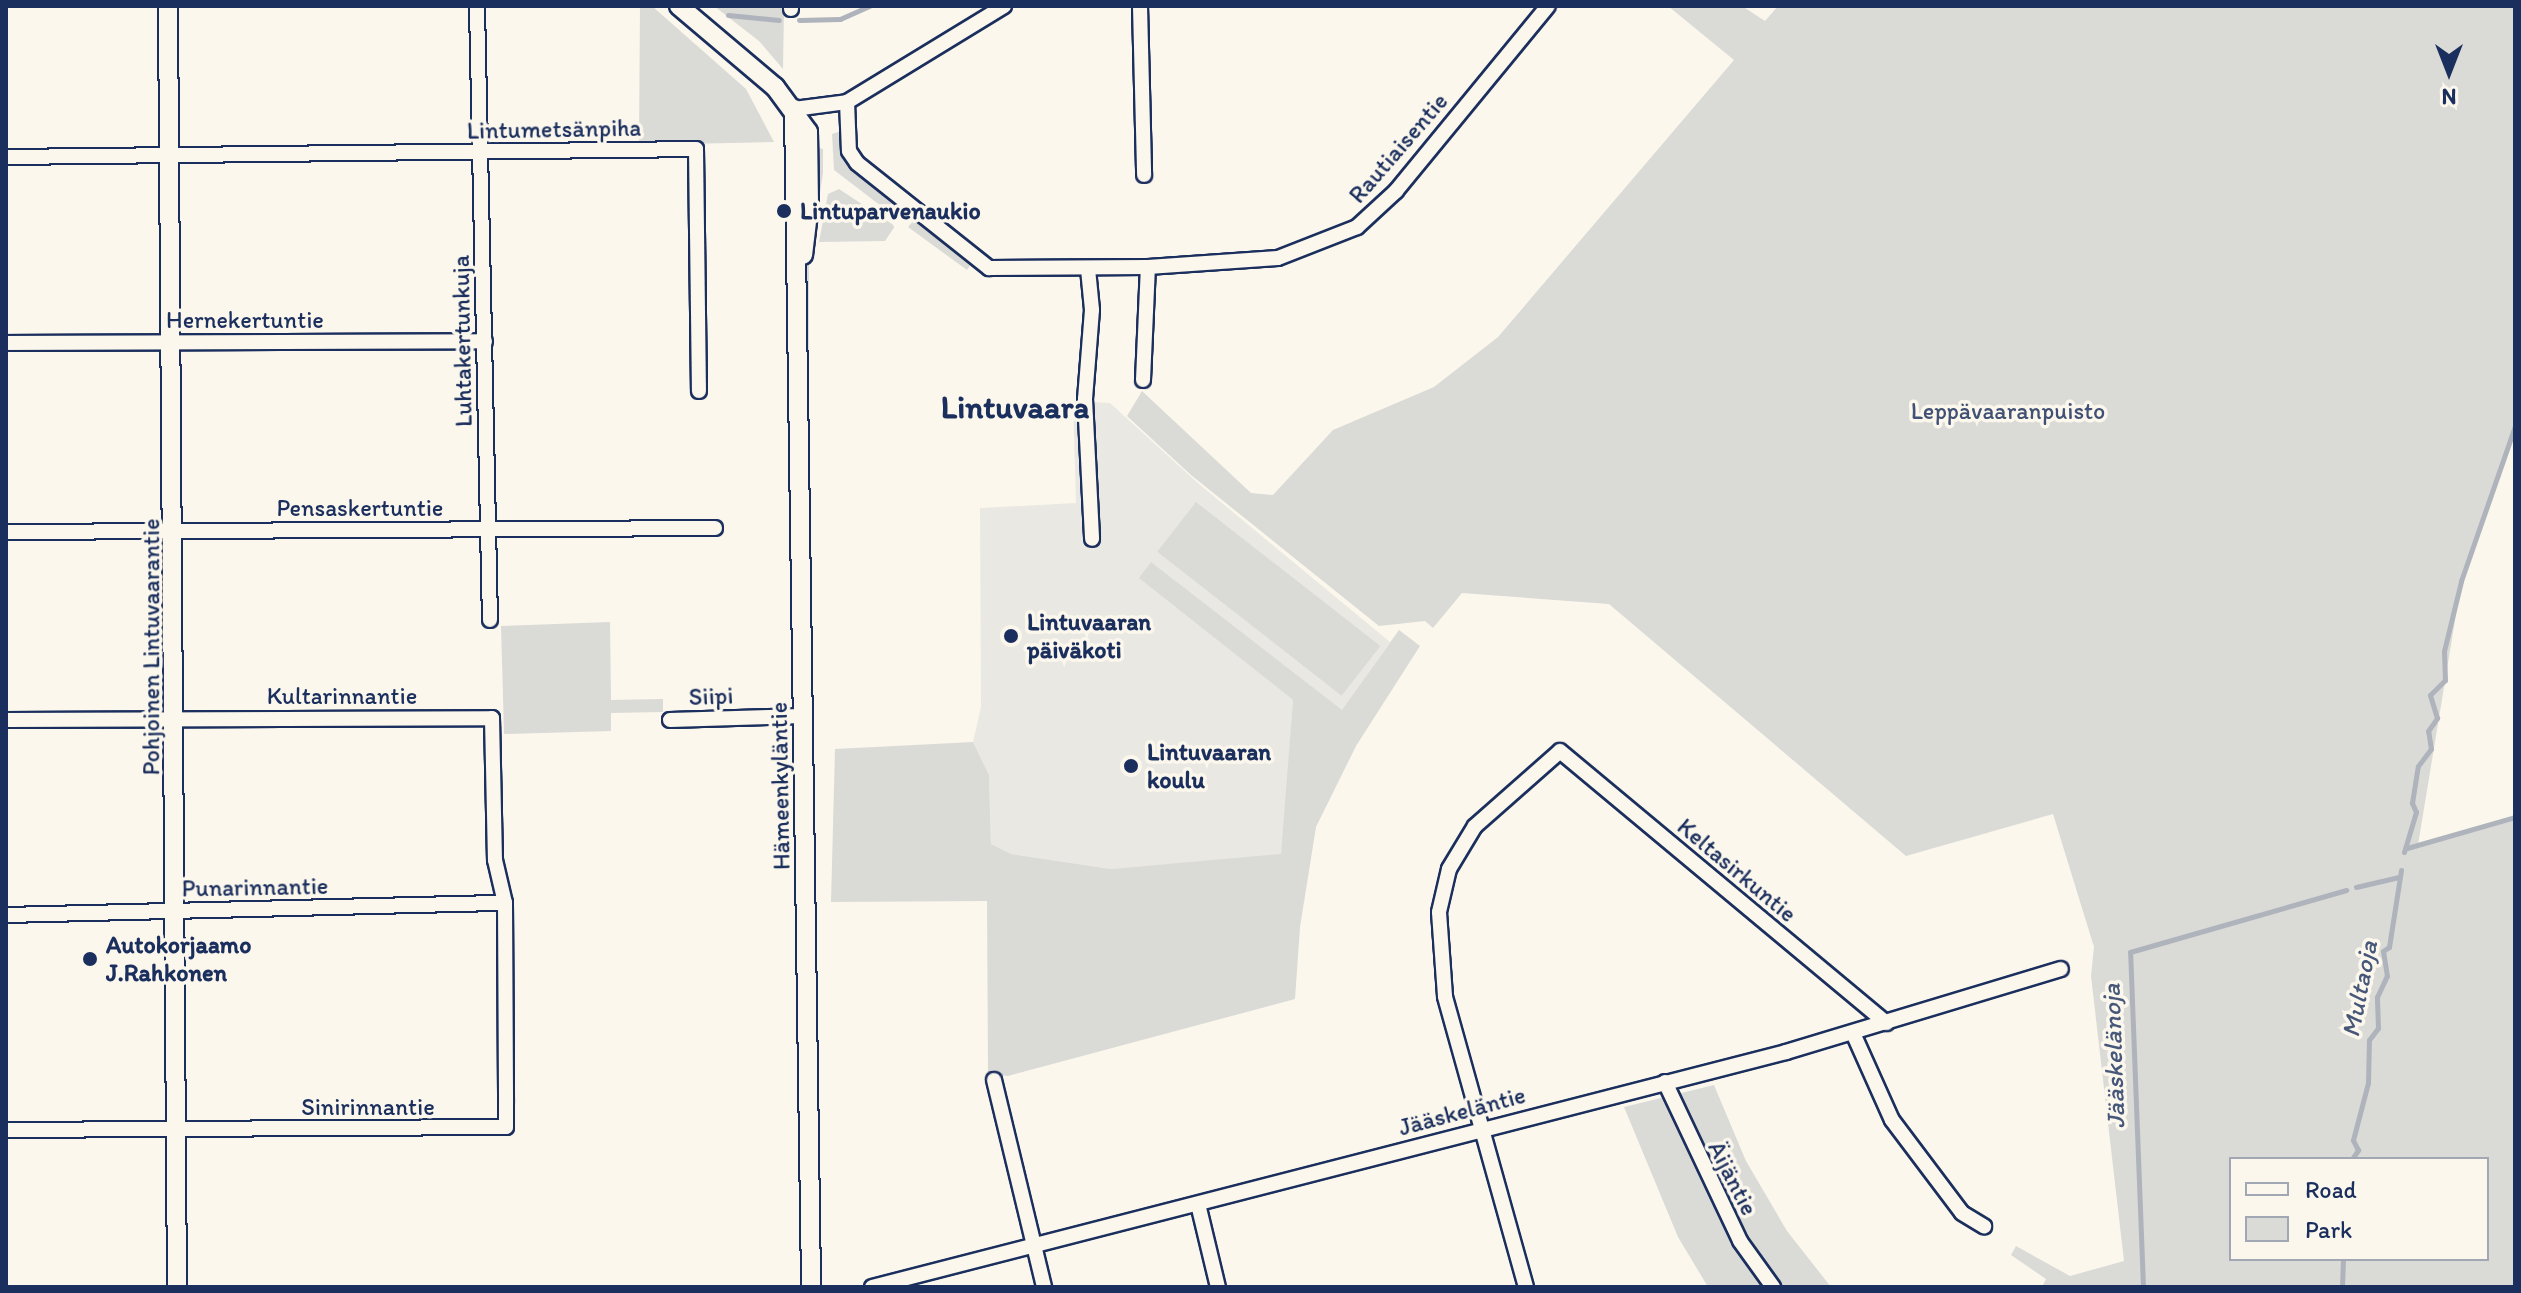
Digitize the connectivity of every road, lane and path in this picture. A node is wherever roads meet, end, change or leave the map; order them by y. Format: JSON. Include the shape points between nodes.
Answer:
{"nodes":[{"id":1,"x":168,"y":6,"type":"edge"},
{"id":2,"x":477,"y":6,"type":"edge"},
{"id":3,"x":679,"y":6,"type":"edge"},
{"id":4,"x":1004,"y":6,"type":"edge"},
{"id":5,"x":1140,"y":6,"type":"edge"},
{"id":6,"x":1548,"y":6,"type":"edge"},
{"id":7,"x":847,"y":102,"type":"junction"},
{"id":8,"x":794,"y":109,"type":"junction"},
{"id":9,"x":480,"y":152,"type":"junction"},
{"id":10,"x":170,"y":156,"type":"junction"},
{"id":11,"x":6,"y":157,"type":"edge"},
{"id":12,"x":1144,"y":175,"type":"dead end"},
{"id":13,"x":1148,"y":267,"type":"junction"},
{"id":14,"x":1088,"y":269,"type":"junction"},
{"id":15,"x":173,"y":341,"type":"junction"},
{"id":16,"x":485,"y":341,"type":"junction"},
{"id":17,"x":6,"y":343,"type":"edge"},
{"id":18,"x":1143,"y":380,"type":"dead end"},
{"id":19,"x":699,"y":391,"type":"dead end"},
{"id":20,"x":715,"y":528,"type":"dead end"},
{"id":21,"x":489,"y":529,"type":"junction"},
{"id":22,"x":174,"y":531,"type":"junction"},
{"id":23,"x":6,"y":532,"type":"edge"},
{"id":24,"x":1092,"y":539,"type":"dead end"},
{"id":25,"x":490,"y":620,"type":"dead end"},
{"id":26,"x":802,"y":716,"type":"junction"},
{"id":27,"x":175,"y":719,"type":"junction"},
{"id":28,"x":6,"y":720,"type":"edge"},
{"id":29,"x":670,"y":720,"type":"dead end"},
{"id":30,"x":505,"y":903,"type":"junction"},
{"id":31,"x":176,"y":911,"type":"junction"},
{"id":32,"x":6,"y":915,"type":"edge"},
{"id":33,"x":2061,"y":969,"type":"dead end"},
{"id":34,"x":1886,"y":1023,"type":"junction"},
{"id":35,"x":1853,"y":1033,"type":"junction"},
{"id":36,"x":994,"y":1080,"type":"dead end"},
{"id":37,"x":1665,"y":1082,"type":"junction"},
{"id":38,"x":1482,"y":1128,"type":"junction"},
{"id":39,"x":177,"y":1129,"type":"junction"},
{"id":40,"x":6,"y":1130,"type":"edge"},
{"id":41,"x":1198,"y":1204,"type":"junction"},
{"id":42,"x":1984,"y":1226,"type":"dead end"},
{"id":43,"x":1034,"y":1246,"type":"junction"},
{"id":44,"x":177,"y":1287,"type":"edge"},
{"id":45,"x":811,"y":1287,"type":"edge"},
{"id":46,"x":872,"y":1287,"type":"edge"},
{"id":47,"x":1044,"y":1287,"type":"edge"},
{"id":48,"x":1218,"y":1287,"type":"edge"},
{"id":49,"x":1526,"y":1287,"type":"edge"},
{"id":50,"x":1773,"y":1287,"type":"edge"}],
"edges":[{"from":1,"to":10,"type":"street","name":"Pohjoinen Lintuvaarantie"},
{"from":2,"to":9,"type":"street","name":"Luhtakertunkuja"},
{"from":3,"to":8,"type":"street"},
{"from":4,"to":7,"type":"street"},
{"from":5,"to":12,"type":"street"},
{"from":6,"to":13,"type":"street","name":"Rautiaisentie","via":[[1396,191],[1357,227],[1278,258]]},
{"from":7,"to":8,"type":"street"},
{"from":7,"to":14,"type":"street","name":"Rautiaisentie","via":[[849,151],[857,163],[979,262],[1000,270]]},
{"from":8,"to":26,"type":"street","name":"Hämeenkyläntie"},
{"from":9,"to":10,"type":"street","name":"Lintumetsänpiha"},
{"from":9,"to":16,"type":"street","name":"Luhtakertunkuja"},
{"from":9,"to":19,"type":"street","name":"Lintumetsänpiha","via":[[696,149]]},
{"from":10,"to":11,"type":"street","name":"Lintumetsänpiha"},
{"from":10,"to":15,"type":"street","name":"Pohjoinen Lintuvaarantie"},
{"from":13,"to":14,"type":"street","name":"Rautiaisentie"},
{"from":13,"to":18,"type":"street"},
{"from":14,"to":24,"type":"street","via":[[1092,310],[1085,399]]},
{"from":15,"to":16,"type":"street","name":"Hernekertuntie"},
{"from":15,"to":17,"type":"street","name":"Hernekertuntie"},
{"from":15,"to":22,"type":"street","name":"Pohjoinen Lintuvaarantie"},
{"from":16,"to":21,"type":"street","name":"Luhtakertunkuja"},
{"from":20,"to":21,"type":"street","name":"Pensaskertuntie"},
{"from":21,"to":22,"type":"street","name":"Pensaskertuntie"},
{"from":21,"to":25,"type":"street","name":"Luhtakertunkuja"},
{"from":22,"to":23,"type":"street","name":"Pensaskertuntie"},
{"from":22,"to":27,"type":"street","name":"Pohjoinen Lintuvaarantie"},
{"from":26,"to":29,"type":"street","name":"Siipi"},
{"from":26,"to":45,"type":"street","name":"Hämeenkyläntie"},
{"from":27,"to":28,"type":"street","name":"Kultarinnantie"},
{"from":27,"to":30,"type":"street","name":"Kultarinnantie","via":[[492,718],[495,860]]},
{"from":27,"to":31,"type":"street","name":"Pohjoinen Lintuvaarantie"},
{"from":30,"to":31,"type":"street","name":"Punarinnantie"},
{"from":30,"to":39,"type":"street","name":"Sinirinnantie","via":[[506,1127]]},
{"from":31,"to":32,"type":"street","name":"Punarinnantie"},
{"from":31,"to":39,"type":"street","name":"Pohjoinen Lintuvaarantie"},
{"from":33,"to":34,"type":"street","name":"Jääskeläntie"},
{"from":34,"to":35,"type":"street","name":"Jääskeläntie"},
{"from":34,"to":38,"type":"street","name":"Keltasirkuntie","via":[[1560,751],[1475,826],[1442,891],[1438,936],[1445,996]]},
{"from":35,"to":37,"type":"street","name":"Jääskeläntie"},
{"from":35,"to":42,"type":"street","via":[[1892,1120],[1962,1213]]},
{"from":36,"to":43,"type":"street"},
{"from":37,"to":38,"type":"street","name":"Jääskeläntie"},
{"from":37,"to":50,"type":"street","name":"Äijäntie","via":[[1740,1241]]},
{"from":38,"to":41,"type":"street","name":"Jääskeläntie"},
{"from":38,"to":49,"type":"street"},
{"from":39,"to":40,"type":"street","name":"Sinirinnantie"},
{"from":39,"to":44,"type":"street","name":"Pohjoinen Lintuvaarantie"},
{"from":41,"to":43,"type":"street","name":"Jääskeläntie"},
{"from":41,"to":48,"type":"street"},
{"from":43,"to":46,"type":"street","name":"Jääskeläntie"},
{"from":43,"to":47,"type":"street"}]}
